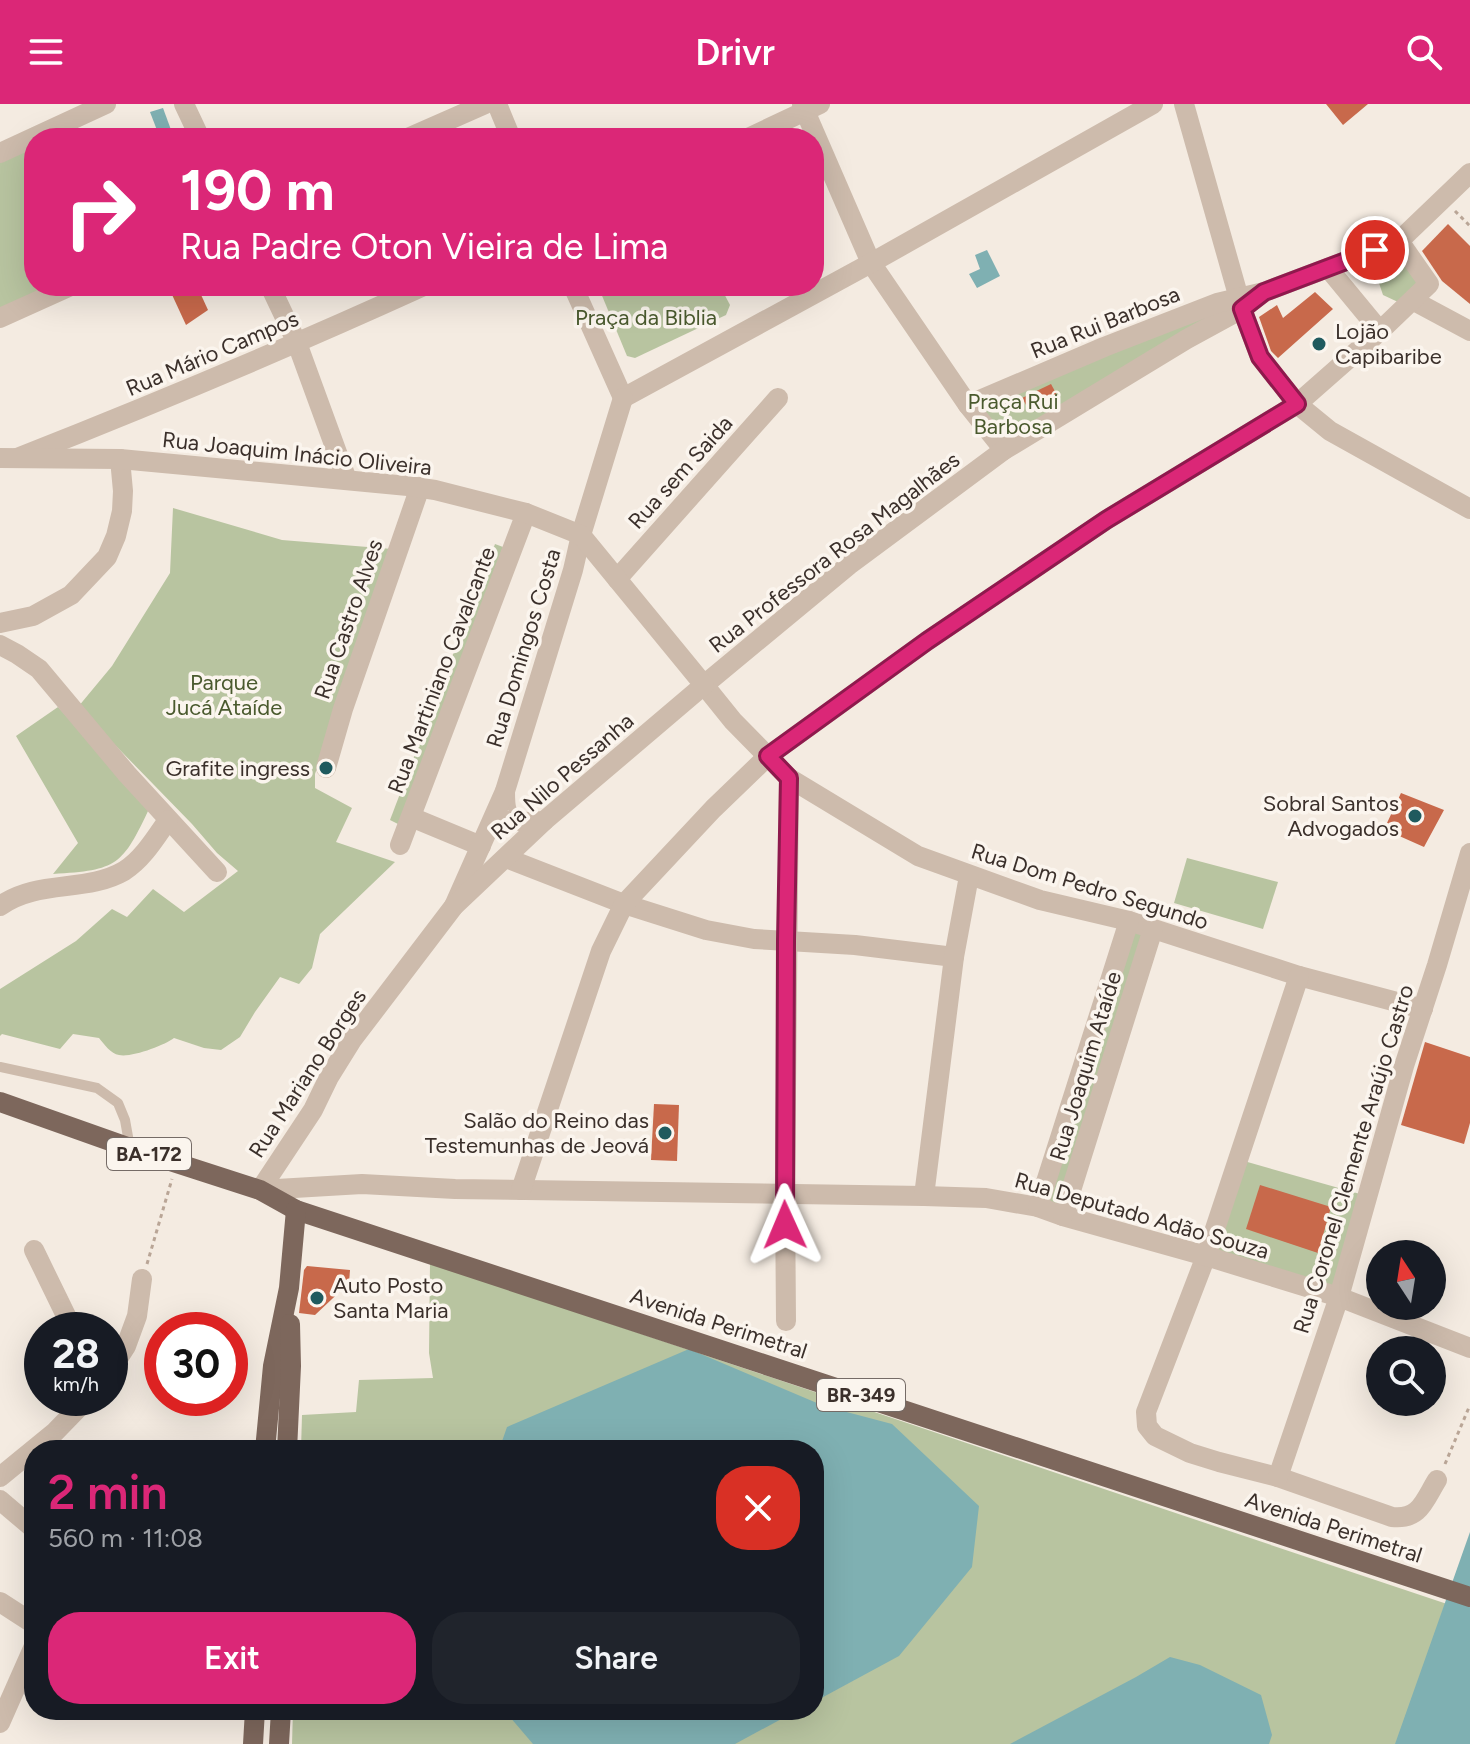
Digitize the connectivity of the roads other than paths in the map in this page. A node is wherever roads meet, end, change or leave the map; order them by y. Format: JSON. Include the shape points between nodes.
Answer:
{"nodes":[{"id":1,"x":106,"y":104,"type":"edge"},
{"id":2,"x":184,"y":104,"type":"edge"},
{"id":3,"x":485,"y":104,"type":"edge"},
{"id":4,"x":497,"y":104,"type":"edge"},
{"id":5,"x":1153,"y":104,"type":"edge"},
{"id":6,"x":1184,"y":104,"type":"edge"},
{"id":7,"x":809,"y":107,"type":"edge"},
{"id":8,"x":57,"y":128,"type":"edge"},
{"id":9,"x":195,"y":128,"type":"edge"},
{"id":10,"x":431,"y":128,"type":"edge"},
{"id":11,"x":507,"y":128,"type":"edge"},
{"id":12,"x":768,"y":128,"type":"edge"},
{"id":13,"x":817,"y":128,"type":"edge"},
{"id":14,"x":24,"y":143,"type":"edge"},
{"id":15,"x":824,"y":145,"type":"edge"},
{"id":16,"x":0,"y":153,"type":"edge"},
{"id":17,"x":1470,"y":173,"type":"edge"},
{"id":18,"x":1399,"y":241,"type":"junction"},
{"id":19,"x":871,"y":263,"type":"junction"},
{"id":20,"x":1328,"y":268,"type":"junction"},
{"id":21,"x":824,"y":289,"type":"edge"},
{"id":22,"x":49,"y":296,"type":"edge"},
{"id":23,"x":275,"y":296,"type":"edge"},
{"id":24,"x":402,"y":296,"type":"edge"},
{"id":25,"x":577,"y":296,"type":"edge"},
{"id":26,"x":810,"y":296,"type":"edge"},
{"id":27,"x":1414,"y":301,"type":"junction"},
{"id":28,"x":1240,"y":303,"type":"junction"},
{"id":29,"x":0,"y":318,"type":"edge"},
{"id":30,"x":1380,"y":331,"type":"junction"},
{"id":31,"x":1470,"y":331,"type":"edge"},
{"id":32,"x":297,"y":343,"type":"junction"},
{"id":33,"x":623,"y":398,"type":"junction"},
{"id":34,"x":778,"y":398,"type":"dead end"},
{"id":35,"x":1297,"y":404,"type":"junction"},
{"id":36,"x":968,"y":405,"type":"junction"},
{"id":37,"x":1004,"y":450,"type":"junction"},
{"id":38,"x":8,"y":458,"type":"edge"},
{"id":39,"x":120,"y":459,"type":"junction"},
{"id":40,"x":347,"y":480,"type":"junction"},
{"id":41,"x":420,"y":487,"type":"junction"},
{"id":42,"x":1470,"y":509,"type":"edge"},
{"id":43,"x":526,"y":513,"type":"junction"},
{"id":44,"x":581,"y":535,"type":"junction"},
{"id":45,"x":617,"y":579,"type":"junction"},
{"id":46,"x":0,"y":623,"type":"edge"},
{"id":47,"x":0,"y":645,"type":"edge"},
{"id":48,"x":704,"y":685,"type":"junction"},
{"id":49,"x":768,"y":756,"type":"junction"},
{"id":50,"x":326,"y":768,"type":"dead end"},
{"id":51,"x":789,"y":778,"type":"junction"},
{"id":52,"x":505,"y":791,"type":"junction"},
{"id":53,"x":411,"y":817,"type":"junction"},
{"id":54,"x":168,"y":820,"type":"junction"},
{"id":55,"x":544,"y":821,"type":"junction"},
{"id":56,"x":400,"y":845,"type":"dead end"},
{"id":57,"x":481,"y":846,"type":"junction"},
{"id":58,"x":1470,"y":853,"type":"edge"},
{"id":59,"x":506,"y":858,"type":"junction"},
{"id":60,"x":217,"y":872,"type":"dead end"},
{"id":61,"x":969,"y":876,"type":"junction"},
{"id":62,"x":624,"y":904,"type":"junction"},
{"id":63,"x":0,"y":906,"type":"edge"},
{"id":64,"x":454,"y":906,"type":"junction"},
{"id":65,"x":1129,"y":921,"type":"junction"},
{"id":66,"x":1153,"y":929,"type":"junction"},
{"id":67,"x":786,"y":941,"type":"junction"},
{"id":68,"x":954,"y":957,"type":"junction"},
{"id":69,"x":1299,"y":976,"type":"junction"},
{"id":70,"x":1423,"y":1009,"type":"junction"},
{"id":71,"x":0,"y":1067,"type":"edge"},
{"id":72,"x":0,"y":1102,"type":"edge"},
{"id":73,"x":130,"y":1148,"type":"junction"},
{"id":74,"x":260,"y":1190,"type":"junction"},
{"id":75,"x":521,"y":1190,"type":"junction"},
{"id":76,"x":785,"y":1194,"type":"junction"},
{"id":77,"x":924,"y":1196,"type":"junction"},
{"id":78,"x":1038,"y":1207,"type":"junction"},
{"id":79,"x":296,"y":1210,"type":"junction"},
{"id":80,"x":1063,"y":1216,"type":"junction"},
{"id":81,"x":34,"y":1250,"type":"dead end"},
{"id":82,"x":1206,"y":1256,"type":"junction"},
{"id":83,"x":142,"y":1279,"type":"road end"},
{"id":84,"x":289,"y":1288,"type":"junction"},
{"id":85,"x":1339,"y":1297,"type":"junction"},
{"id":86,"x":64,"y":1312,"type":"edge"},
{"id":87,"x":786,"y":1321,"type":"dead end"},
{"id":88,"x":128,"y":1341,"type":"edge"},
{"id":89,"x":1470,"y":1348,"type":"edge"},
{"id":90,"x":71,"y":1416,"type":"edge"},
{"id":91,"x":45,"y":1440,"type":"edge"},
{"id":92,"x":266,"y":1440,"type":"edge"},
{"id":93,"x":287,"y":1440,"type":"edge"},
{"id":94,"x":24,"y":1457,"type":"edge"},
{"id":95,"x":0,"y":1477,"type":"edge"},
{"id":96,"x":1278,"y":1477,"type":"junction"},
{"id":97,"x":1437,"y":1480,"type":"road end"},
{"id":98,"x":0,"y":1500,"type":"edge"},
{"id":99,"x":24,"y":1520,"type":"edge"},
{"id":100,"x":1470,"y":1597,"type":"edge"},
{"id":101,"x":0,"y":1602,"type":"edge"},
{"id":102,"x":24,"y":1618,"type":"edge"},
{"id":103,"x":24,"y":1669,"type":"edge"},
{"id":104,"x":254,"y":1720,"type":"edge"},
{"id":105,"x":280,"y":1720,"type":"edge"},
{"id":106,"x":0,"y":1723,"type":"edge"},
{"id":107,"x":253,"y":1744,"type":"edge"},
{"id":108,"x":279,"y":1744,"type":"edge"}],
"edges":[{"from":1,"to":8,"type":"street"},
{"from":2,"to":9,"type":"street"},
{"from":3,"to":10,"type":"street"},
{"from":4,"to":11,"type":"street"},
{"from":5,"to":19,"type":"street"},
{"from":6,"to":28,"type":"street"},
{"from":7,"to":12,"type":"street"},
{"from":7,"to":13,"type":"street"},
{"from":14,"to":16,"type":"street"},
{"from":15,"to":19,"type":"street"},
{"from":17,"to":18,"type":"street"},
{"from":18,"to":20,"type":"street","name":"Rua Professora Rosa Magalhães"},
{"from":18,"to":27,"type":"street","via":[[1429,284]]},
{"from":19,"to":21,"type":"street"},
{"from":19,"to":36,"type":"street"},
{"from":20,"to":28,"type":"street","name":"Rua Professora Rosa Magalhães"},
{"from":20,"to":30,"type":"street"},
{"from":22,"to":29,"type":"street"},
{"from":23,"to":32,"type":"street"},
{"from":24,"to":32,"type":"street","name":"Rua Mário Campos"},
{"from":25,"to":33,"type":"street"},
{"from":26,"to":33,"type":"street"},
{"from":27,"to":30,"type":"street"},
{"from":27,"to":31,"type":"street"},
{"from":28,"to":35,"type":"street","via":[[1260,357]]},
{"from":28,"to":36,"type":"street","name":"Rua Rui Barbosa","via":[[1217,303]]},
{"from":28,"to":37,"type":"street","name":"Rua Professora Rosa Magalhães"},
{"from":30,"to":35,"type":"street"},
{"from":32,"to":38,"type":"street","name":"Rua Mário Campos"},
{"from":32,"to":40,"type":"street"},
{"from":33,"to":44,"type":"street","name":"Rua Domingos Costa"},
{"from":34,"to":45,"type":"street","name":"Rua sem Saida"},
{"from":35,"to":42,"type":"street","via":[[1330,431]]},
{"from":35,"to":49,"type":"street","via":[[1106,520]]},
{"from":36,"to":37,"type":"street"},
{"from":37,"to":48,"type":"street","name":"Rua Professora Rosa Magalhães","via":[[849,565]]},
{"from":38,"to":39,"type":"street","name":"Rua Joaquim Inácio Oliveira"},
{"from":39,"to":40,"type":"street","name":"Rua Joaquim Inácio Oliveira"},
{"from":39,"to":46,"type":"street","via":[[122,511],[107,557],[71,595],[33,616]]},
{"from":40,"to":41,"type":"street","name":"Rua Joaquim Inácio Oliveira"},
{"from":41,"to":43,"type":"street","name":"Rua Joaquim Inácio Oliveira"},
{"from":41,"to":50,"type":"street","name":"Rua Castro Alves"},
{"from":43,"to":44,"type":"street","name":"Rua Joaquim Inácio Oliveira"},
{"from":43,"to":53,"type":"street","name":"Rua Martiniano Cavalcante"},
{"from":44,"to":45,"type":"street","name":"Rua Joaquim Inácio Oliveira"},
{"from":44,"to":52,"type":"street","name":"Rua Domingos Costa"},
{"from":45,"to":48,"type":"street","name":"Rua Joaquim Inácio Oliveira"},
{"from":47,"to":54,"type":"street","via":[[39,669]]},
{"from":48,"to":49,"type":"street","name":"Rua Dom Pedro Segundo"},
{"from":48,"to":55,"type":"street","name":"Rua Nilo Pessanha"},
{"from":49,"to":51,"type":"street","name":"Rua Dom Pedro Segundo"},
{"from":49,"to":62,"type":"street"},
{"from":51,"to":61,"type":"street","name":"Rua Dom Pedro Segundo","via":[[918,856]]},
{"from":51,"to":67,"type":"street"},
{"from":52,"to":55,"type":"street","via":[[513,818]]},
{"from":52,"to":57,"type":"street","name":"Rua Domingos Costa"},
{"from":53,"to":56,"type":"street","name":"Rua Martiniano Cavalcante"},
{"from":53,"to":57,"type":"street"},
{"from":54,"to":60,"type":"street"},
{"from":54,"to":63,"type":"street","via":[[121,872],[24,893]]},
{"from":55,"to":59,"type":"street","name":"Rua Nilo Pessanha"},
{"from":57,"to":64,"type":"street","name":"Rua Domingos Costa"},
{"from":58,"to":70,"type":"street","name":"Rua Coronel Clemente Araújo Castro"},
{"from":59,"to":62,"type":"street"},
{"from":59,"to":64,"type":"street","name":"Rua Nilo Pessanha"},
{"from":61,"to":65,"type":"street","name":"Rua Dom Pedro Segundo"},
{"from":61,"to":68,"type":"street"},
{"from":62,"to":67,"type":"street","via":[[706,930]]},
{"from":62,"to":75,"type":"street","via":[[601,951]]},
{"from":64,"to":74,"type":"street","name":"Rua Mariano Borges","via":[[352,1040]]},
{"from":65,"to":66,"type":"street","name":"Rua Dom Pedro Segundo"},
{"from":65,"to":78,"type":"street","name":"Rua Joaquim Ataíde"},
{"from":66,"to":69,"type":"street","name":"Rua Dom Pedro Segundo"},
{"from":66,"to":80,"type":"street","name":"Rua Joaquim Ataíde"},
{"from":67,"to":68,"type":"street"},
{"from":67,"to":76,"type":"street"},
{"from":68,"to":77,"type":"street"},
{"from":69,"to":70,"type":"street","name":"Rua Dom Pedro Segundo"},
{"from":69,"to":82,"type":"street"},
{"from":70,"to":85,"type":"street","name":"Rua Coronel Clemente Araújo Castro"},
{"from":71,"to":73,"type":"lane","via":[[97,1088],[118,1103]]},
{"from":72,"to":73,"type":"main road","name":"Avenida Perimetral","number":"BA-172"},
{"from":73,"to":74,"type":"main road","name":"Avenida Perimetral","number":"BA-172"},
{"from":74,"to":75,"type":"street","name":"Rua Deputado Adão Souza","via":[[362,1184]]},
{"from":74,"to":79,"type":"main road","name":"Avenida Perimetral","number":"BA-172"},
{"from":75,"to":76,"type":"street","name":"Rua Deputado Adão Souza"},
{"from":76,"to":77,"type":"street","name":"Rua Deputado Adão Souza"},
{"from":76,"to":87,"type":"street"},
{"from":77,"to":78,"type":"street","name":"Rua Deputado Adão Souza"},
{"from":78,"to":80,"type":"street","name":"Rua Deputado Adão Souza"},
{"from":79,"to":84,"type":"main road"},
{"from":79,"to":100,"type":"main road","name":"Avenida Perimetral","number":"BR-349"},
{"from":80,"to":82,"type":"street","name":"Rua Deputado Adão Souza"},
{"from":81,"to":86,"type":"street"},
{"from":82,"to":85,"type":"street","name":"Rua Deputado Adão Souza"},
{"from":82,"to":96,"type":"street","via":[[1146,1412],[1147,1426],[1155,1436],[1190,1453]]},
{"from":83,"to":88,"type":"street"},
{"from":84,"to":92,"type":"main road","via":[[273,1366]]},
{"from":84,"to":93,"type":"main road"},
{"from":85,"to":89,"type":"street","name":"Rua Deputado Adão Souza"},
{"from":85,"to":96,"type":"street","name":"Rua Coronel Clemente Araújo Castro"},
{"from":90,"to":91,"type":"street"},
{"from":94,"to":95,"type":"street"},
{"from":96,"to":97,"type":"street","via":[[1404,1518],[1413,1516]]},
{"from":98,"to":99,"type":"street"},
{"from":101,"to":102,"type":"street"},
{"from":103,"to":106,"type":"street"},
{"from":104,"to":107,"type":"main road"},
{"from":105,"to":108,"type":"main road"}]}
